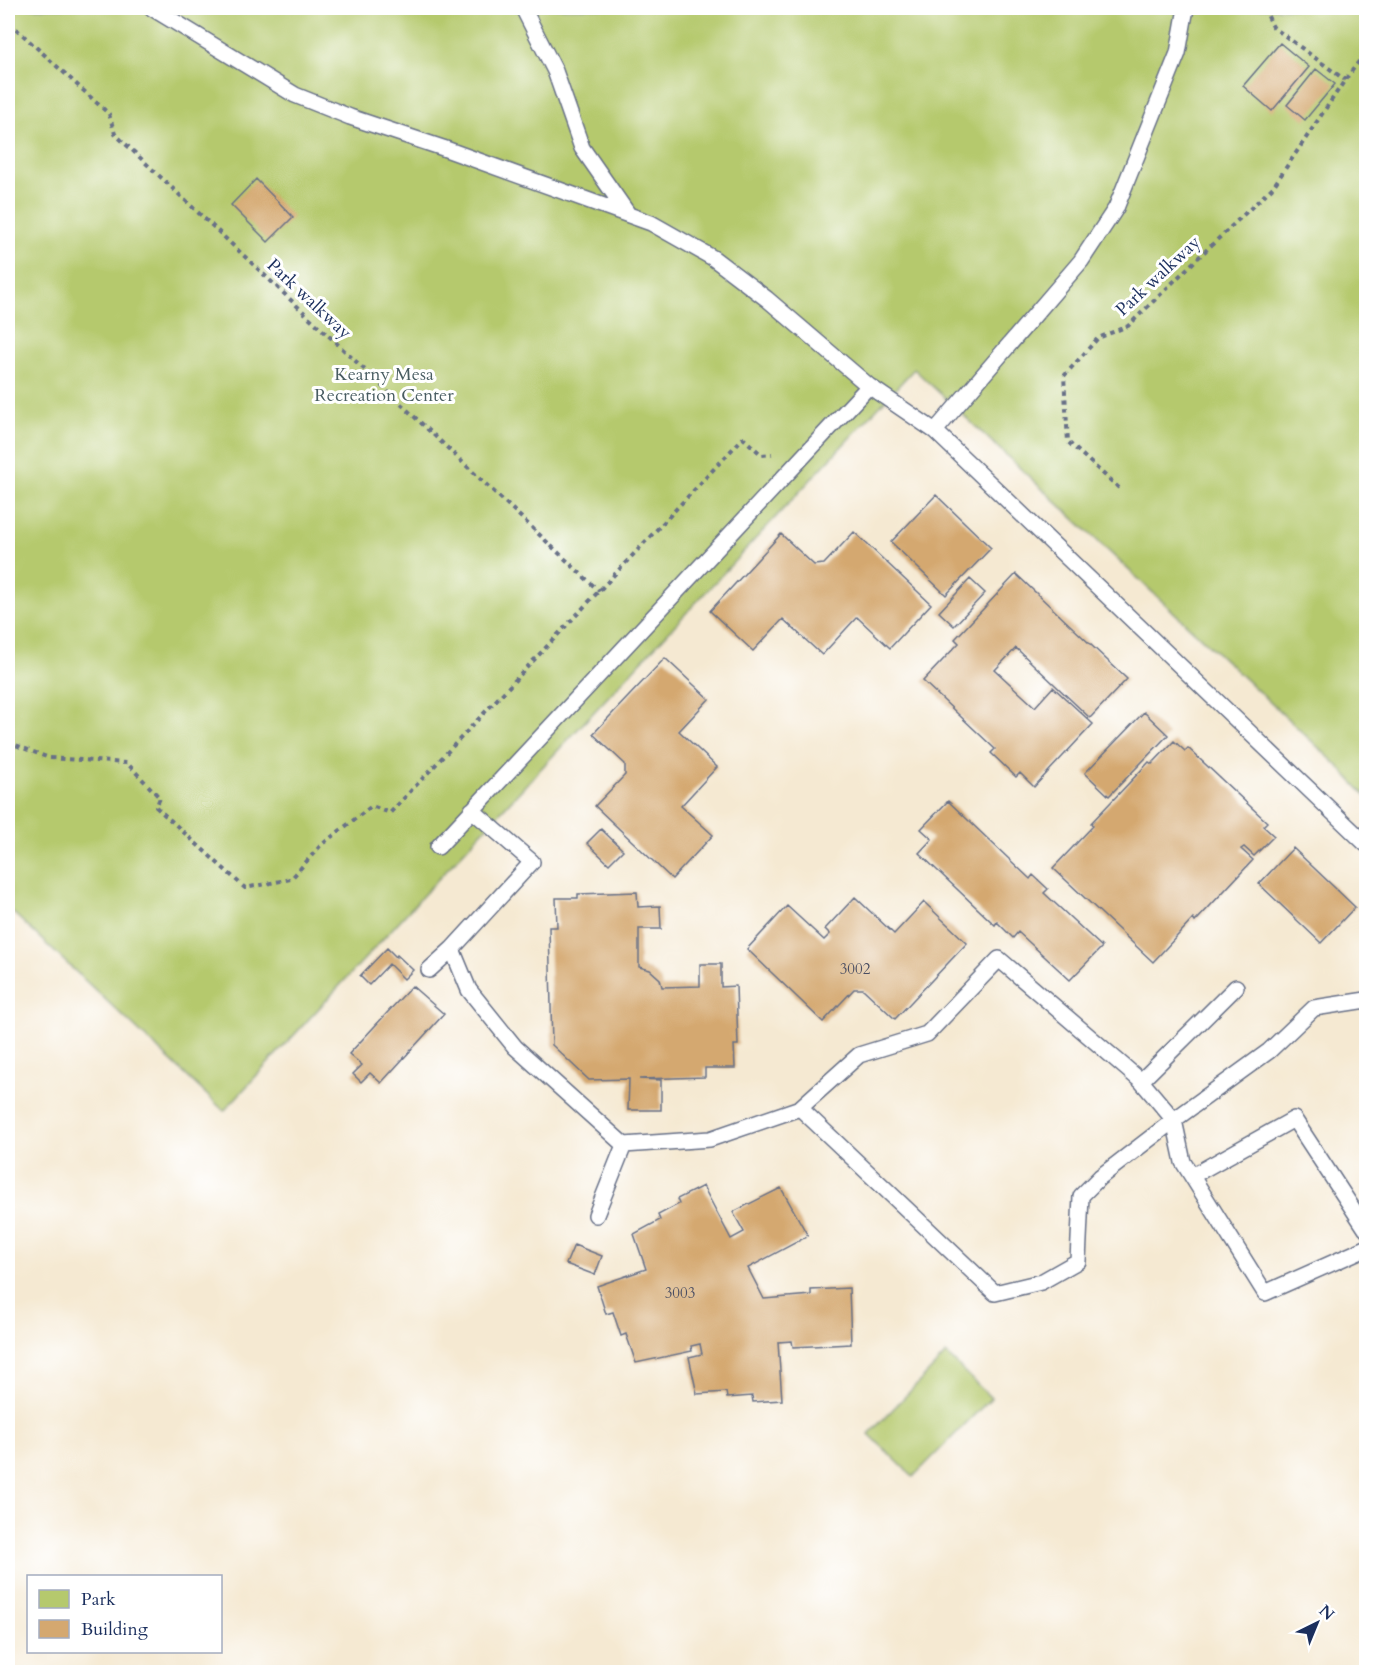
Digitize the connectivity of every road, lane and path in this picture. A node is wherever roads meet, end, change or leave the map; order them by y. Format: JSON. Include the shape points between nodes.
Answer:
{"nodes":[{"id":1,"x":152,"y":8,"type":"edge"},
{"id":2,"x":524,"y":8,"type":"edge"},
{"id":3,"x":1186,"y":8,"type":"edge"},
{"id":4,"x":1264,"y":8,"type":"edge"},
{"id":5,"x":8,"y":26,"type":"edge"},
{"id":6,"x":1366,"y":52,"type":"edge"},
{"id":7,"x":1345,"y":81,"type":"junction"},
{"id":8,"x":628,"y":214,"type":"junction"},
{"id":9,"x":868,"y":386,"type":"junction"},
{"id":10,"x":935,"y":431,"type":"junction"},
{"id":11,"x":779,"y":447,"type":"dead end"},
{"id":12,"x":1119,"y":488,"type":"dead end"},
{"id":13,"x":599,"y":591,"type":"junction"},
{"id":14,"x":8,"y":742,"type":"edge"},
{"id":15,"x":472,"y":810,"type":"junction"},
{"id":16,"x":1366,"y":844,"type":"edge"},
{"id":17,"x":438,"y":847,"type":"dead end"},
{"id":18,"x":452,"y":949,"type":"junction"},
{"id":19,"x":429,"y":970,"type":"dead end"},
{"id":20,"x":1236,"y":987,"type":"dead end"},
{"id":21,"x":1366,"y":1000,"type":"edge"},
{"id":22,"x":1141,"y":1081,"type":"junction"},
{"id":23,"x":800,"y":1108,"type":"junction"},
{"id":24,"x":1173,"y":1120,"type":"junction"},
{"id":25,"x":624,"y":1145,"type":"junction"},
{"id":26,"x":1192,"y":1176,"type":"junction"},
{"id":27,"x":596,"y":1215,"type":"dead end"},
{"id":28,"x":1366,"y":1229,"type":"edge"},
{"id":29,"x":1366,"y":1248,"type":"edge"}],
"edges":[{"from":1,"to":8,"type":"lane","via":[[295,95]]},
{"from":2,"to":8,"type":"lane","via":[[555,71],[582,148]]},
{"from":3,"to":10,"type":"lane","via":[[1178,54],[1116,208],[1081,261]]},
{"from":4,"to":7,"type":"path","via":[[1273,27]]},
{"from":5,"to":13,"type":"path","name":"Park walkway","via":[[13,26],[109,114],[115,134]]},
{"from":6,"to":7,"type":"path","name":"Park walkway"},
{"from":7,"to":12,"type":"path","name":"Park walkway","via":[[1273,188],[1128,326],[1098,338],[1064,376],[1068,442]]},
{"from":8,"to":9,"type":"lane","via":[[713,258]]},
{"from":9,"to":10,"type":"lane"},
{"from":9,"to":15,"type":"lane"},
{"from":10,"to":16,"type":"lane"},
{"from":11,"to":13,"type":"path","via":[[771,455],[762,455],[743,438]]},
{"from":13,"to":14,"type":"path","via":[[390,813],[372,806],[321,845],[291,879],[245,888],[156,807],[160,798],[127,763],[49,758]]},
{"from":15,"to":17,"type":"lane"},
{"from":15,"to":18,"type":"lane","via":[[532,862]]},
{"from":18,"to":19,"type":"lane"},
{"from":18,"to":25,"type":"lane","via":[[470,990],[515,1047]]},
{"from":20,"to":22,"type":"lane"},
{"from":21,"to":24,"type":"lane","via":[[1314,1008],[1269,1051]]},
{"from":22,"to":23,"type":"lane","via":[[999,959],[927,1034],[859,1055]]},
{"from":22,"to":24,"type":"lane"},
{"from":23,"to":24,"type":"lane","via":[[995,1293],[1041,1282],[1078,1261],[1081,1196]]},
{"from":23,"to":25,"type":"lane","via":[[710,1139]]},
{"from":24,"to":26,"type":"lane","via":[[1183,1162]]},
{"from":25,"to":27,"type":"lane"},
{"from":26,"to":28,"type":"lane","via":[[1294,1119]]},
{"from":26,"to":29,"type":"lane","via":[[1265,1293]]}]}
